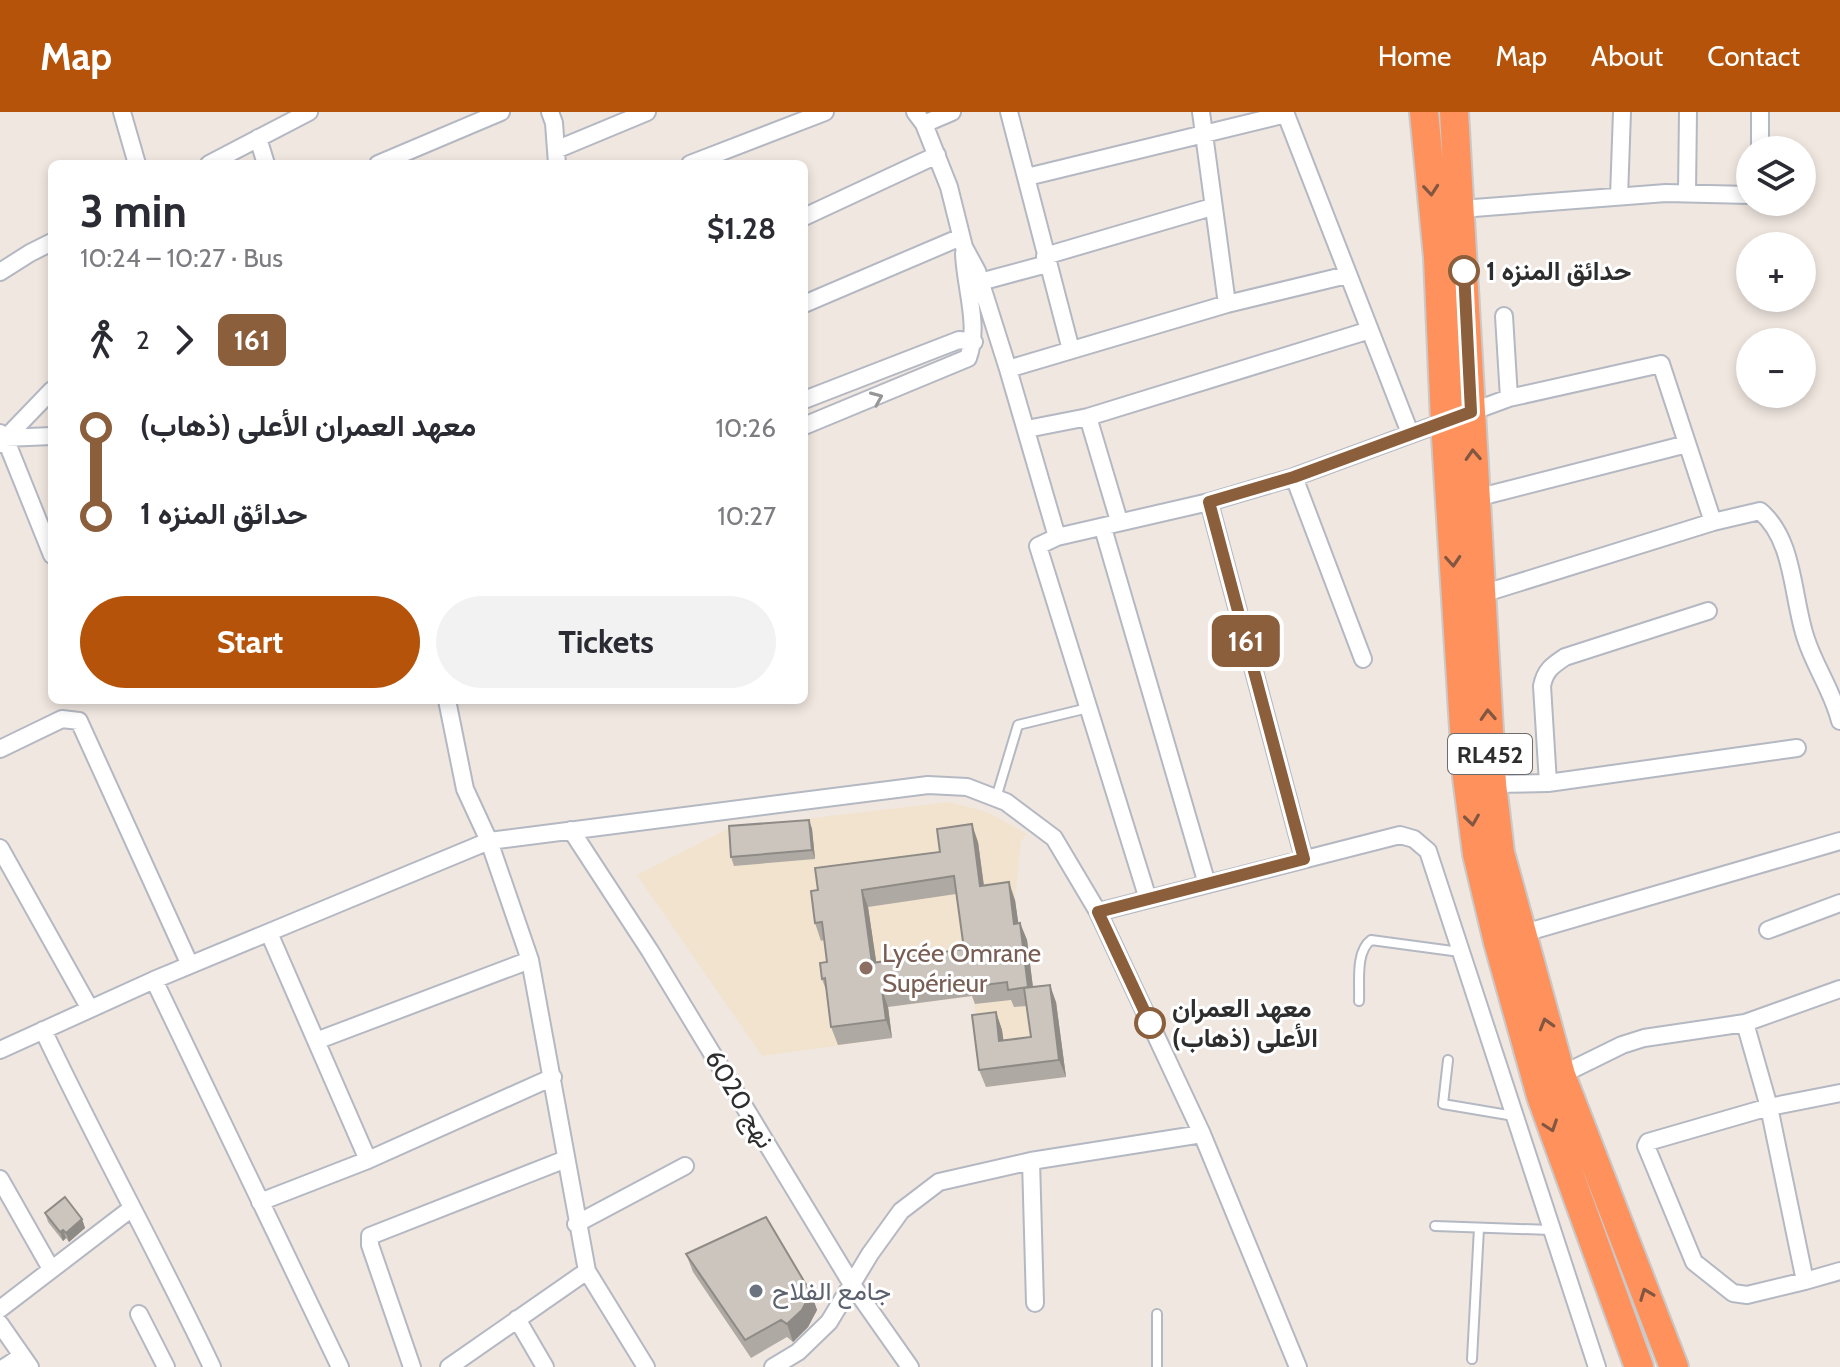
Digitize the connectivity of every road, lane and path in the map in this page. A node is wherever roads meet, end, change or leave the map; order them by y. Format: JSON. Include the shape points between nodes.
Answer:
{"nodes":[{"id":1,"x":122,"y":112,"type":"edge"},
{"id":2,"x":309,"y":112,"type":"edge"},
{"id":3,"x":501,"y":112,"type":"edge"},
{"id":4,"x":550,"y":112,"type":"edge"},
{"id":5,"x":647,"y":112,"type":"edge"},
{"id":6,"x":825,"y":112,"type":"edge"},
{"id":7,"x":952,"y":112,"type":"edge"},
{"id":8,"x":1009,"y":112,"type":"edge"},
{"id":9,"x":1201,"y":112,"type":"edge"},
{"id":10,"x":1424,"y":112,"type":"edge"},
{"id":11,"x":1454,"y":112,"type":"edge"},
{"id":12,"x":1622,"y":112,"type":"edge"},
{"id":13,"x":1688,"y":112,"type":"edge"},
{"id":14,"x":1760,"y":112,"type":"edge"},
{"id":15,"x":1286,"y":113,"type":"edge"},
{"id":16,"x":920,"y":118,"type":"edge"},
{"id":17,"x":1204,"y":133,"type":"junction"},
{"id":18,"x":1760,"y":136,"type":"edge"},
{"id":19,"x":258,"y":138,"type":"junction"},
{"id":20,"x":937,"y":155,"type":"junction"},
{"id":21,"x":558,"y":156,"type":"edge"},
{"id":22,"x":136,"y":160,"type":"edge"},
{"id":23,"x":217,"y":160,"type":"edge"},
{"id":24,"x":265,"y":160,"type":"edge"},
{"id":25,"x":387,"y":160,"type":"edge"},
{"id":26,"x":706,"y":160,"type":"edge"},
{"id":27,"x":1027,"y":177,"type":"junction"},
{"id":28,"x":1687,"y":192,"type":"junction"},
{"id":29,"x":1736,"y":194,"type":"edge"},
{"id":30,"x":1619,"y":197,"type":"junction"},
{"id":31,"x":1212,"y":207,"type":"junction"},
{"id":32,"x":1461,"y":209,"type":"junction"},
{"id":33,"x":808,"y":215,"type":"edge"},
{"id":34,"x":963,"y":242,"type":"junction"},
{"id":35,"x":48,"y":244,"type":"edge"},
{"id":36,"x":1046,"y":260,"type":"junction"},
{"id":37,"x":0,"y":272,"type":"edge"},
{"id":38,"x":1347,"y":275,"type":"junction"},
{"id":39,"x":980,"y":282,"type":"junction"},
{"id":40,"x":808,"y":302,"type":"edge"},
{"id":41,"x":1227,"y":304,"type":"junction"},
{"id":42,"x":1504,"y":316,"type":"dead end"},
{"id":43,"x":1370,"y":330,"type":"junction"},
{"id":44,"x":974,"y":342,"type":"junction"},
{"id":45,"x":1071,"y":350,"type":"junction"},
{"id":46,"x":1008,"y":369,"type":"junction"},
{"id":47,"x":48,"y":394,"type":"edge"},
{"id":48,"x":808,"y":397,"type":"edge"},
{"id":49,"x":1509,"y":398,"type":"junction"},
{"id":50,"x":1458,"y":416,"type":"junction"},
{"id":51,"x":1088,"y":417,"type":"junction"},
{"id":52,"x":808,"y":424,"type":"edge"},
{"id":53,"x":1027,"y":429,"type":"junction"},
{"id":54,"x":1410,"y":433,"type":"junction"},
{"id":55,"x":48,"y":436,"type":"edge"},
{"id":56,"x":2,"y":439,"type":"edge"},
{"id":57,"x":1687,"y":444,"type":"junction"},
{"id":58,"x":1294,"y":477,"type":"junction"},
{"id":59,"x":1476,"y":498,"type":"junction"},
{"id":60,"x":1209,"y":502,"type":"junction"},
{"id":61,"x":1119,"y":521,"type":"junction"},
{"id":62,"x":1713,"y":522,"type":"junction"},
{"id":63,"x":1103,"y":528,"type":"junction"},
{"id":64,"x":1057,"y":537,"type":"junction"},
{"id":65,"x":48,"y":546,"type":"edge"},
{"id":66,"x":1482,"y":594,"type":"junction"},
{"id":67,"x":1708,"y":611,"type":"dead end"},
{"id":68,"x":1363,"y":659,"type":"dead end"},
{"id":69,"x":448,"y":704,"type":"edge"},
{"id":70,"x":1088,"y":708,"type":"junction"},
{"id":71,"x":1840,"y":721,"type":"edge"},
{"id":72,"x":1797,"y":748,"type":"dead end"},
{"id":73,"x":0,"y":749,"type":"edge"},
{"id":74,"x":1548,"y":783,"type":"junction"},
{"id":75,"x":1492,"y":784,"type":"junction"},
{"id":76,"x":996,"y":798,"type":"junction"},
{"id":77,"x":571,"y":830,"type":"junction"},
{"id":78,"x":489,"y":841,"type":"junction"},
{"id":79,"x":1840,"y":841,"type":"edge"},
{"id":80,"x":0,"y":848,"type":"edge"},
{"id":81,"x":1304,"y":859,"type":"junction"},
{"id":82,"x":1207,"y":884,"type":"junction"},
{"id":83,"x":1148,"y":899,"type":"junction"},
{"id":84,"x":1840,"y":903,"type":"edge"},
{"id":85,"x":1098,"y":912,"type":"junction"},
{"id":86,"x":1768,"y":930,"type":"dead end"},
{"id":87,"x":269,"y":933,"type":"junction"},
{"id":88,"x":1521,"y":934,"type":"junction"},
{"id":89,"x":1461,"y":952,"type":"junction"},
{"id":90,"x":530,"y":960,"type":"junction"},
{"id":91,"x":190,"y":965,"type":"junction"},
{"id":92,"x":154,"y":980,"type":"junction"},
{"id":93,"x":1840,"y":989,"type":"edge"},
{"id":94,"x":1359,"y":1001,"type":"dead end"},
{"id":95,"x":90,"y":1009,"type":"junction"},
{"id":96,"x":1745,"y":1023,"type":"junction"},
{"id":97,"x":43,"y":1030,"type":"junction"},
{"id":98,"x":316,"y":1041,"type":"junction"},
{"id":99,"x":0,"y":1050,"type":"edge"},
{"id":100,"x":1448,"y":1060,"type":"dead end"},
{"id":101,"x":1561,"y":1075,"type":"junction"},
{"id":102,"x":553,"y":1077,"type":"junction"},
{"id":103,"x":1840,"y":1093,"type":"edge"},
{"id":104,"x":1769,"y":1107,"type":"junction"},
{"id":105,"x":1515,"y":1116,"type":"junction"},
{"id":106,"x":1202,"y":1134,"type":"junction"},
{"id":107,"x":566,"y":1159,"type":"junction"},
{"id":108,"x":368,"y":1160,"type":"junction"},
{"id":109,"x":1031,"y":1161,"type":"junction"},
{"id":110,"x":685,"y":1166,"type":"dead end"},
{"id":111,"x":0,"y":1179,"type":"edge"},
{"id":112,"x":260,"y":1202,"type":"junction"},
{"id":113,"x":132,"y":1208,"type":"junction"},
{"id":114,"x":576,"y":1224,"type":"junction"},
{"id":115,"x":1435,"y":1226,"type":"dead end"},
{"id":116,"x":1479,"y":1228,"type":"junction"},
{"id":117,"x":1552,"y":1230,"type":"junction"},
{"id":118,"x":51,"y":1269,"type":"junction"},
{"id":119,"x":587,"y":1271,"type":"junction"},
{"id":120,"x":1840,"y":1271,"type":"edge"},
{"id":121,"x":1805,"y":1281,"type":"junction"},
{"id":122,"x":853,"y":1286,"type":"junction"},
{"id":123,"x":1035,"y":1303,"type":"dead end"},
{"id":124,"x":0,"y":1309,"type":"edge"},
{"id":125,"x":139,"y":1314,"type":"dead end"},
{"id":126,"x":1157,"y":1314,"type":"dead end"},
{"id":127,"x":517,"y":1319,"type":"junction"},
{"id":128,"x":0,"y":1324,"type":"edge"},
{"id":129,"x":1472,"y":1359,"type":"dead end"},
{"id":130,"x":26,"y":1362,"type":"edge"},
{"id":131,"x":5,"y":1367,"type":"edge"},
{"id":132,"x":166,"y":1367,"type":"edge"},
{"id":133,"x":212,"y":1367,"type":"edge"},
{"id":134,"x":340,"y":1367,"type":"edge"},
{"id":135,"x":412,"y":1367,"type":"edge"},
{"id":136,"x":449,"y":1367,"type":"edge"},
{"id":137,"x":545,"y":1367,"type":"edge"},
{"id":138,"x":646,"y":1367,"type":"edge"},
{"id":139,"x":773,"y":1367,"type":"edge"},
{"id":140,"x":910,"y":1367,"type":"edge"},
{"id":141,"x":1157,"y":1367,"type":"edge"},
{"id":142,"x":1298,"y":1367,"type":"edge"},
{"id":143,"x":1597,"y":1367,"type":"edge"},
{"id":144,"x":1639,"y":1367,"type":"edge"},
{"id":145,"x":1674,"y":1367,"type":"edge"}],
"edges":[{"from":1,"to":22,"type":"street"},
{"from":2,"to":19,"type":"street"},
{"from":3,"to":25,"type":"street"},
{"from":4,"to":21,"type":"street"},
{"from":5,"to":21,"type":"street"},
{"from":6,"to":26,"type":"street"},
{"from":7,"to":16,"type":"street"},
{"from":8,"to":27,"type":"street"},
{"from":9,"to":17,"type":"street"},
{"from":10,"to":50,"type":"highway","number":"RL452","one_way":true},
{"from":11,"to":32,"type":"highway","number":"RL452"},
{"from":12,"to":30,"type":"street"},
{"from":13,"to":28,"type":"street"},
{"from":14,"to":18,"type":"street"},
{"from":15,"to":17,"type":"street"},
{"from":15,"to":38,"type":"street"},
{"from":16,"to":20,"type":"street"},
{"from":17,"to":27,"type":"street"},
{"from":17,"to":31,"type":"street"},
{"from":19,"to":23,"type":"street"},
{"from":19,"to":24,"type":"street"},
{"from":20,"to":33,"type":"street"},
{"from":20,"to":34,"type":"street"},
{"from":27,"to":36,"type":"street"},
{"from":28,"to":29,"type":"street"},
{"from":28,"to":30,"type":"street"},
{"from":30,"to":32,"type":"street"},
{"from":31,"to":36,"type":"street"},
{"from":31,"to":41,"type":"street"},
{"from":32,"to":50,"type":"highway","number":"RL452"},
{"from":34,"to":39,"type":"street"},
{"from":34,"to":40,"type":"street"},
{"from":34,"to":44,"type":"street"},
{"from":35,"to":37,"type":"street"},
{"from":36,"to":39,"type":"street"},
{"from":36,"to":45,"type":"street"},
{"from":38,"to":41,"type":"street"},
{"from":38,"to":43,"type":"street"},
{"from":39,"to":46,"type":"street"},
{"from":41,"to":45,"type":"street"},
{"from":42,"to":49,"type":"street"},
{"from":43,"to":51,"type":"street"},
{"from":43,"to":54,"type":"street"},
{"from":44,"to":48,"type":"street","via":[[959,340]]},
{"from":52,"to":44,"type":"street","one_way":true,"via":[[968,358]]},
{"from":45,"to":46,"type":"street"},
{"from":46,"to":53,"type":"street"},
{"from":47,"to":56,"type":"street"},
{"from":49,"to":50,"type":"street"},
{"from":49,"to":57,"type":"street","via":[[1661,364]]},
{"from":50,"to":54,"type":"street"},
{"from":59,"to":50,"type":"highway","number":"RL452","one_way":true},
{"from":50,"to":144,"type":"highway","number":"RL452","one_way":true,"via":[[1467,777],[1477,854],[1541,1096]]},
{"from":51,"to":53,"type":"street"},
{"from":51,"to":61,"type":"street"},
{"from":53,"to":64,"type":"street"},
{"from":54,"to":58,"type":"street"},
{"from":55,"to":56,"type":"street"},
{"from":56,"to":65,"type":"street"},
{"from":57,"to":59,"type":"street"},
{"from":57,"to":62,"type":"street"},
{"from":58,"to":60,"type":"street"},
{"from":58,"to":68,"type":"street"},
{"from":59,"to":66,"type":"highway","number":"RL452"},
{"from":60,"to":61,"type":"street"},
{"from":60,"to":81,"type":"street"},
{"from":61,"to":63,"type":"street"},
{"from":62,"to":66,"type":"street"},
{"from":62,"to":71,"type":"street","via":[[1760,511],[1776,528],[1806,641]]},
{"from":63,"to":64,"type":"street"},
{"from":63,"to":82,"type":"street"},
{"from":64,"to":70,"type":"street","via":[[1037,549]]},
{"from":75,"to":66,"type":"highway","number":"RL452","one_way":true},
{"from":67,"to":74,"type":"street","via":[[1565,657],[1549,668],[1542,686]]},
{"from":69,"to":78,"type":"street","via":[[465,789]]},
{"from":70,"to":76,"type":"lane","via":[[1018,725]]},
{"from":70,"to":83,"type":"street"},
{"from":72,"to":74,"type":"street"},
{"from":73,"to":91,"type":"street","via":[[62,719],[79,721]]},
{"from":74,"to":75,"type":"street"},
{"from":75,"to":88,"type":"highway","number":"RL452","via":[[1500,853]]},
{"from":76,"to":77,"type":"street","via":[[967,787],[928,785]]},
{"from":76,"to":85,"type":"street","via":[[1054,838]]},
{"from":77,"to":78,"type":"street"},
{"from":77,"to":122,"type":"street","name":"نهج 6020"},
{"from":78,"to":87,"type":"street"},
{"from":78,"to":90,"type":"street"},
{"from":79,"to":88,"type":"street"},
{"from":80,"to":95,"type":"street"},
{"from":81,"to":82,"type":"street"},
{"from":81,"to":89,"type":"street","via":[[1400,835],[1414,839],[1428,851]]},
{"from":82,"to":83,"type":"street"},
{"from":83,"to":85,"type":"street"},
{"from":84,"to":86,"type":"street"},
{"from":85,"to":106,"type":"street"},
{"from":87,"to":91,"type":"street"},
{"from":87,"to":98,"type":"street"},
{"from":101,"to":88,"type":"highway","number":"RL452","one_way":true},
{"from":89,"to":94,"type":"lane","via":[[1371,940],[1361,954]]},
{"from":89,"to":105,"type":"street"},
{"from":90,"to":98,"type":"street"},
{"from":90,"to":102,"type":"street"},
{"from":91,"to":92,"type":"street"},
{"from":92,"to":95,"type":"street"},
{"from":92,"to":112,"type":"street"},
{"from":93,"to":96,"type":"street"},
{"from":95,"to":97,"type":"street"},
{"from":96,"to":101,"type":"street","via":[[1644,1038]]},
{"from":96,"to":104,"type":"street"},
{"from":97,"to":99,"type":"street"},
{"from":97,"to":113,"type":"street"},
{"from":98,"to":108,"type":"street"},
{"from":100,"to":105,"type":"lane","via":[[1443,1104]]},
{"from":145,"to":101,"type":"highway","number":"RL452","one_way":true},
{"from":102,"to":107,"type":"street"},
{"from":102,"to":108,"type":"street"},
{"from":103,"to":104,"type":"street"},
{"from":104,"to":121,"type":"street"},
{"from":104,"to":121,"type":"street","via":[[1648,1142],[1647,1151],[1694,1262],[1720,1284],[1747,1295]]},
{"from":105,"to":117,"type":"street"},
{"from":106,"to":109,"type":"street"},
{"from":106,"to":142,"type":"street"},
{"from":107,"to":114,"type":"street"},
{"from":107,"to":135,"type":"street","via":[[370,1236]]},
{"from":108,"to":112,"type":"street"},
{"from":109,"to":122,"type":"street","via":[[939,1182],[901,1211]]},
{"from":109,"to":123,"type":"street"},
{"from":110,"to":114,"type":"street"},
{"from":111,"to":118,"type":"street"},
{"from":112,"to":134,"type":"street"},
{"from":113,"to":118,"type":"street"},
{"from":113,"to":133,"type":"street"},
{"from":114,"to":119,"type":"street"},
{"from":115,"to":116,"type":"lane"},
{"from":116,"to":117,"type":"lane"},
{"from":116,"to":129,"type":"lane"},
{"from":117,"to":143,"type":"street"},
{"from":118,"to":124,"type":"street"},
{"from":119,"to":127,"type":"street"},
{"from":119,"to":138,"type":"street"},
{"from":120,"to":121,"type":"street"},
{"from":122,"to":139,"type":"street","via":[[809,1343]]},
{"from":122,"to":140,"type":"street","name":"نهج 6020"},
{"from":125,"to":132,"type":"street"},
{"from":126,"to":141,"type":"lane"},
{"from":127,"to":136,"type":"street"},
{"from":127,"to":137,"type":"street"},
{"from":128,"to":130,"type":"street"},
{"from":130,"to":131,"type":"street"}]}
